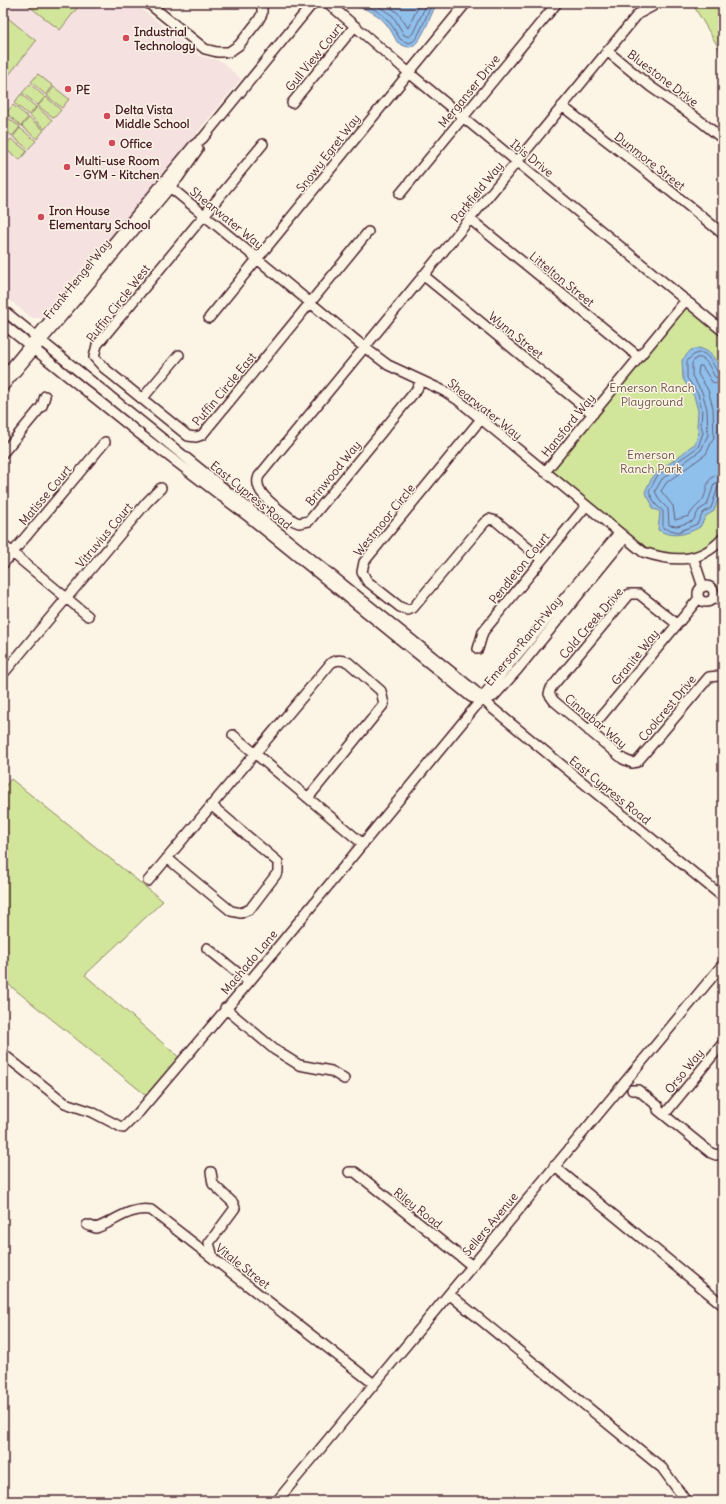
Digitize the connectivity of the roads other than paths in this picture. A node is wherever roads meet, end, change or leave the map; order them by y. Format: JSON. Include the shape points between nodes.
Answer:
{"nodes":[{"id":1,"x":148,"y":3,"type":"edge"},
{"id":2,"x":262,"y":3,"type":"edge"},
{"id":3,"x":313,"y":3,"type":"edge"},
{"id":4,"x":328,"y":3,"type":"edge"},
{"id":5,"x":466,"y":3,"type":"edge"},
{"id":6,"x":557,"y":3,"type":"edge"},
{"id":7,"x":653,"y":6,"type":"dead end"},
{"id":8,"x":355,"y":26,"type":"junction"},
{"id":9,"x":607,"y":51,"type":"junction"},
{"id":10,"x":408,"y":72,"type":"junction"},
{"id":11,"x":292,"y":103,"type":"dead end"},
{"id":12,"x":562,"y":106,"type":"junction"},
{"id":13,"x":463,"y":117,"type":"junction"},
{"id":14,"x":723,"y":139,"type":"edge"},
{"id":15,"x":263,"y":144,"type":"dead end"},
{"id":16,"x":517,"y":161,"type":"junction"},
{"id":17,"x":167,"y":184,"type":"junction"},
{"id":18,"x":400,"y":194,"type":"dead end"},
{"id":19,"x":204,"y":215,"type":"junction"},
{"id":20,"x":470,"y":219,"type":"junction"},
{"id":21,"x":368,"y":232,"type":"dead end"},
{"id":22,"x":723,"y":234,"type":"edge"},
{"id":23,"x":258,"y":259,"type":"junction"},
{"id":24,"x":423,"y":276,"type":"junction"},
{"id":25,"x":686,"y":300,"type":"junction"},
{"id":26,"x":311,"y":303,"type":"junction"},
{"id":27,"x":3,"y":310,"type":"edge"},
{"id":28,"x":209,"y":318,"type":"dead end"},
{"id":29,"x":3,"y":324,"type":"edge"},
{"id":30,"x":723,"y":331,"type":"edge"},
{"id":31,"x":39,"y":339,"type":"junction"},
{"id":32,"x":32,"y":347,"type":"junction"},
{"id":33,"x":364,"y":347,"type":"junction"},
{"id":34,"x":179,"y":355,"type":"dead end"},
{"id":35,"x":639,"y":357,"type":"junction"},
{"id":36,"x":3,"y":376,"type":"edge"},
{"id":37,"x":421,"y":381,"type":"junction"},
{"id":38,"x":3,"y":387,"type":"edge"},
{"id":39,"x":46,"y":396,"type":"dead end"},
{"id":40,"x":142,"y":399,"type":"junction"},
{"id":41,"x":593,"y":414,"type":"junction"},
{"id":42,"x":481,"y":419,"type":"junction"},
{"id":43,"x":105,"y":442,"type":"dead end"},
{"id":44,"x":3,"y":453,"type":"edge"},
{"id":45,"x":545,"y":472,"type":"junction"},
{"id":46,"x":161,"y":488,"type":"dead end"},
{"id":47,"x":586,"y":506,"type":"junction"},
{"id":48,"x":622,"y":535,"type":"junction"},
{"id":49,"x":723,"y":538,"type":"edge"},
{"id":50,"x":3,"y":545,"type":"edge"},
{"id":51,"x":12,"y":553,"type":"junction"},
{"id":52,"x":693,"y":557,"type":"junction"},
{"id":53,"x":542,"y":560,"type":"junction"},
{"id":54,"x":3,"y":564,"type":"edge"},
{"id":55,"x":703,"y":587,"type":"junction"},
{"id":56,"x":714,"y":595,"type":"junction"},
{"id":57,"x":66,"y":598,"type":"junction"},
{"id":58,"x":699,"y":598,"type":"junction"},
{"id":59,"x":723,"y":603,"type":"edge"},
{"id":60,"x":88,"y":616,"type":"dead end"},
{"id":61,"x":677,"y":624,"type":"junction"},
{"id":62,"x":478,"y":649,"type":"dead end"},
{"id":63,"x":3,"y":674,"type":"edge"},
{"id":64,"x":723,"y":678,"type":"edge"},
{"id":65,"x":549,"y":694,"type":"joint"},
{"id":66,"x":482,"y":701,"type":"junction"},
{"id":67,"x":589,"y":731,"type":"junction"},
{"id":68,"x":233,"y":735,"type":"dead end"},
{"id":69,"x":254,"y":753,"type":"junction"},
{"id":70,"x":632,"y":763,"type":"joint"},
{"id":71,"x":308,"y":798,"type":"junction"},
{"id":72,"x":211,"y":805,"type":"junction"},
{"id":73,"x":363,"y":844,"type":"junction"},
{"id":74,"x":167,"y":858,"type":"junction"},
{"id":75,"x":148,"y":881,"type":"dead end"},
{"id":76,"x":723,"y":897,"type":"edge"},
{"id":77,"x":208,"y":948,"type":"dead end"},
{"id":78,"x":723,"y":964,"type":"edge"},
{"id":79,"x":250,"y":982,"type":"junction"},
{"id":80,"x":225,"y":1008,"type":"junction"},
{"id":81,"x":723,"y":1043,"type":"edge"},
{"id":82,"x":3,"y":1054,"type":"edge"},
{"id":83,"x":344,"y":1079,"type":"dead end"},
{"id":84,"x":624,"y":1083,"type":"junction"},
{"id":85,"x":661,"y":1112,"type":"junction"},
{"id":86,"x":720,"y":1154,"type":"edge"},
{"id":87,"x":554,"y":1166,"type":"junction"},
{"id":88,"x":211,"y":1172,"type":"dead end"},
{"id":89,"x":350,"y":1172,"type":"dead end"},
{"id":90,"x":87,"y":1224,"type":"dead end"},
{"id":91,"x":213,"y":1257,"type":"junction"},
{"id":92,"x":472,"y":1265,"type":"junction"},
{"id":93,"x":449,"y":1294,"type":"junction"},
{"id":94,"x":723,"y":1305,"type":"edge"},
{"id":95,"x":374,"y":1384,"type":"junction"},
{"id":96,"x":277,"y":1501,"type":"edge"},
{"id":97,"x":686,"y":1501,"type":"edge"}],
"edges":[{"from":1,"to":2,"type":"street","via":[[205,49],[229,52],[239,45],[258,21],[262,14]]},
{"from":3,"to":17,"type":"street","name":"Frank Hengel Way","via":[[198,141]]},
{"from":4,"to":8,"type":"street","name":"Ibis Drive"},
{"from":5,"to":10,"type":"street","name":"Snowy Egret Way"},
{"from":6,"to":13,"type":"street","name":"Merganser Drive"},
{"from":7,"to":9,"type":"street","name":"Parkfield Way","via":[[638,14]]},
{"from":8,"to":10,"type":"street","name":"Ibis Drive"},
{"from":8,"to":11,"type":"street","name":"Gull View Court"},
{"from":9,"to":12,"type":"street","name":"Parkfield Way"},
{"from":9,"to":14,"type":"street","name":"Bluestone Drive","via":[[651,87]]},
{"from":10,"to":13,"type":"street","name":"Ibis Drive"},
{"from":10,"to":23,"type":"street","name":"Snowy Egret Way"},
{"from":12,"to":16,"type":"street","name":"Parkfield Way"},
{"from":12,"to":22,"type":"street","name":"Dunmore Street"},
{"from":13,"to":16,"type":"street","name":"Ibis Drive"},
{"from":13,"to":18,"type":"street","name":"Merganser Drive"},
{"from":15,"to":19,"type":"street"},
{"from":16,"to":20,"type":"street","name":"Parkfield Way"},
{"from":16,"to":25,"type":"street","name":"Ibis Drive"},
{"from":17,"to":19,"type":"street","name":"Shearwater Way"},
{"from":17,"to":31,"type":"street","name":"Frank Hengel Way"},
{"from":19,"to":23,"type":"street","name":"Shearwater Way"},
{"from":19,"to":40,"type":"street","name":"Puffin Circle West","via":[[97,345],[94,352],[97,361]]},
{"from":20,"to":24,"type":"street","name":"Parkfield Way"},
{"from":20,"to":35,"type":"street","name":"Littelton Street"},
{"from":21,"to":26,"type":"street","name":"Puffin Circle East"},
{"from":23,"to":26,"type":"street","name":"Shearwater Way"},
{"from":23,"to":28,"type":"street","name":"Snowy Egret Way"},
{"from":24,"to":33,"type":"street","name":"Parkfield Way"},
{"from":24,"to":41,"type":"street","name":"Wynn Street"},
{"from":25,"to":30,"type":"street","name":"Ibis Drive"},
{"from":25,"to":35,"type":"street","name":"Hansford Way"},
{"from":26,"to":33,"type":"street","name":"Shearwater Way"},
{"from":26,"to":40,"type":"street","name":"Puffin Circle East","via":[[202,435],[188,436]]},
{"from":27,"to":31,"type":"street","name":"East Cypress Road"},
{"from":29,"to":32,"type":"street","name":"East Cypress Road"},
{"from":31,"to":32,"type":"street","name":"Frank Hengel Way"},
{"from":31,"to":66,"type":"street","name":"East Cypress Road","via":[[475,691]]},
{"from":32,"to":36,"type":"street"},
{"from":32,"to":38,"type":"street"},
{"from":32,"to":66,"type":"street","name":"East Cypress Road","via":[[250,518],[471,697]]},
{"from":33,"to":37,"type":"street","name":"Shearwater Way","via":[[388,365]]},
{"from":33,"to":37,"type":"street","name":"Brinwood Way","via":[[257,481],[258,490],[294,520],[304,523],[312,518],[417,390]]},
{"from":34,"to":40,"type":"street"},
{"from":35,"to":41,"type":"street","name":"Hansford Way"},
{"from":37,"to":42,"type":"street","name":"Shearwater Way","via":[[444,391]]},
{"from":39,"to":44,"type":"street","via":[[42,406]]},
{"from":41,"to":45,"type":"street","name":"Hansford Way"},
{"from":42,"to":45,"type":"street","name":"Shearwater Way"},
{"from":42,"to":53,"type":"street","name":"Westmoor Circle","via":[[364,562],[364,577],[400,607],[408,610],[413,608],[489,519],[496,521]]},
{"from":43,"to":51,"type":"street","name":"Matisse Court"},
{"from":45,"to":47,"type":"street","name":"Shearwater Way"},
{"from":46,"to":57,"type":"street","name":"Vitruvius Court"},
{"from":47,"to":48,"type":"street","name":"Shearwater Way"},
{"from":47,"to":53,"type":"street","name":"Pendleton Court"},
{"from":48,"to":52,"type":"street","name":"Shearwater Way","via":[[643,552],[662,558],[684,560]]},
{"from":48,"to":66,"type":"street","name":"Emerson Ranch Way","via":[[487,691]]},
{"from":49,"to":52,"type":"street","name":"Shearwater Way","via":[[702,554]]},
{"from":50,"to":51,"type":"street"},
{"from":51,"to":54,"type":"street","name":"Matisse Court"},
{"from":51,"to":57,"type":"street"},
{"from":52,"to":55,"type":"street"},
{"from":53,"to":62,"type":"street","name":"Pendleton Court","via":[[483,632]]},
{"from":55,"to":56,"type":"street","via":[[710,588]]},
{"from":55,"to":58,"type":"street","via":[[699,590]]},
{"from":56,"to":58,"type":"street","via":[[708,602],[703,602]]},
{"from":56,"to":59,"type":"street"},
{"from":57,"to":60,"type":"street"},
{"from":57,"to":63,"type":"street","name":"Vitruvius Court"},
{"from":58,"to":61,"type":"street","name":"Granite Way"},
{"from":61,"to":65,"type":"street","name":"Cold Creek Drive","via":[[639,594],[629,594],[551,688]]},
{"from":61,"to":67,"type":"street","name":"Granite Way"},
{"from":64,"to":70,"type":"street","name":"Coolcrest Drive","via":[[709,677],[640,760]]},
{"from":65,"to":67,"type":"street","name":"Cinnabar Way"},
{"from":66,"to":73,"type":"street","name":"Machado Lane"},
{"from":66,"to":76,"type":"street","name":"East Cypress Road"},
{"from":67,"to":70,"type":"street","name":"Cinnabar Way","via":[[623,759]]},
{"from":68,"to":69,"type":"street"},
{"from":69,"to":71,"type":"street"},
{"from":69,"to":71,"type":"street","via":[[331,663],[336,660],[348,662],[382,691],[384,704]]},
{"from":69,"to":72,"type":"street"},
{"from":71,"to":73,"type":"street"},
{"from":72,"to":74,"type":"street"},
{"from":72,"to":74,"type":"street","via":[[278,862],[278,872],[250,909],[242,913],[231,912]]},
{"from":73,"to":79,"type":"street","name":"Machado Lane"},
{"from":74,"to":75,"type":"street"},
{"from":77,"to":79,"type":"street"},
{"from":78,"to":84,"type":"street","name":"Sellers Avenue"},
{"from":79,"to":80,"type":"street","name":"Machado Lane"},
{"from":80,"to":82,"type":"street","name":"Machado Lane","via":[[123,1128],[92,1112],[65,1104]]},
{"from":80,"to":83,"type":"street","via":[[275,1050],[300,1065],[331,1071]]},
{"from":81,"to":85,"type":"street","name":"Orso Way"},
{"from":84,"to":85,"type":"street","via":[[654,1111]]},
{"from":84,"to":87,"type":"street","name":"Sellers Avenue"},
{"from":85,"to":86,"type":"street","via":[[711,1153]]},
{"from":87,"to":92,"type":"street","name":"Sellers Avenue"},
{"from":87,"to":94,"type":"street"},
{"from":88,"to":91,"type":"street","via":[[213,1184],[235,1208],[209,1243]]},
{"from":89,"to":92,"type":"street","name":"Riley Road","via":[[355,1172]]},
{"from":90,"to":91,"type":"street","name":"Vitale Street","via":[[96,1228],[130,1212],[152,1210]]},
{"from":91,"to":95,"type":"street","name":"Vitale Street"},
{"from":92,"to":93,"type":"street","name":"Sellers Avenue"},
{"from":93,"to":95,"type":"street","name":"Sellers Avenue"},
{"from":93,"to":97,"type":"street","via":[[662,1468]]},
{"from":95,"to":96,"type":"street","name":"Sellers Avenue"}]}
